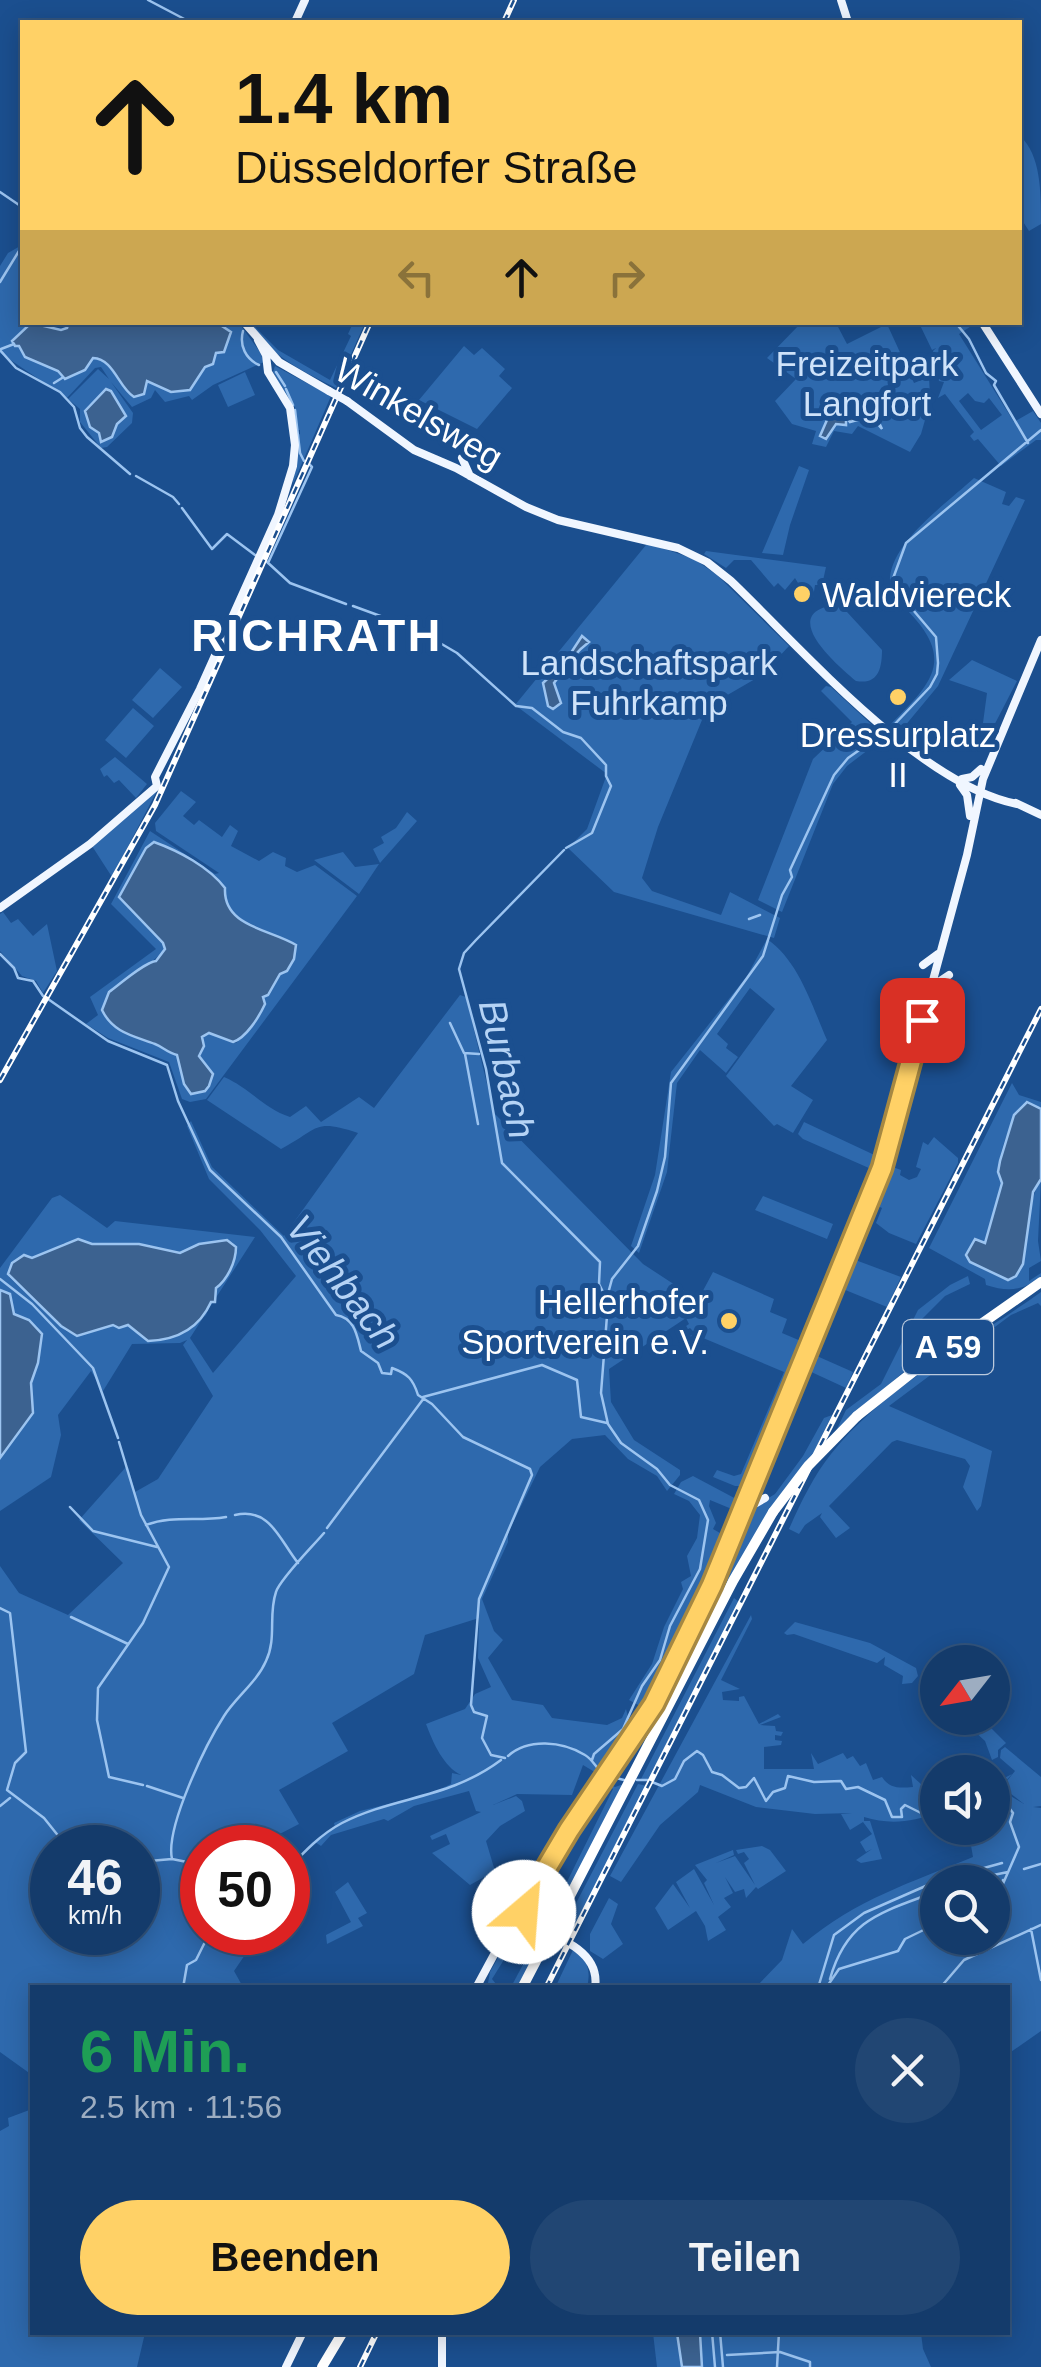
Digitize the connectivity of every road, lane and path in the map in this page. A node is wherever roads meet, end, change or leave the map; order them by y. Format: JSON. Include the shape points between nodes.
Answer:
{"nodes":[{"id":1,"x":246,"y":325,"type":"edge"},
{"id":2,"x":984,"y":325,"type":"edge"},
{"id":3,"x":272,"y":358,"type":"junction"},
{"id":4,"x":1041,"y":414,"type":"edge"},
{"id":5,"x":447,"y":464,"type":"junction"},
{"id":6,"x":451,"y":474,"type":"dead end"},
{"id":7,"x":470,"y":476,"type":"junction"},
{"id":8,"x":1041,"y":640,"type":"edge"},
{"id":9,"x":984,"y":767,"type":"junction"},
{"id":10,"x":958,"y":778,"type":"junction"},
{"id":11,"x":978,"y":788,"type":"junction"},
{"id":12,"x":993,"y":794,"type":"junction"},
{"id":13,"x":973,"y":812,"type":"junction"},
{"id":14,"x":1041,"y":816,"type":"edge"},
{"id":15,"x":3,"y":904,"type":"edge"},
{"id":16,"x":941,"y":951,"type":"junction"},
{"id":17,"x":923,"y":965,"type":"dead end"},
{"id":18,"x":950,"y":975,"type":"dead end"},
{"id":19,"x":931,"y":988,"type":"junction"},
{"id":20,"x":1041,"y":1284,"type":"edge"},
{"id":21,"x":753,"y":1481,"type":"junction"},
{"id":22,"x":740,"y":1490,"type":"dead end"},
{"id":23,"x":765,"y":1498,"type":"dead end"},
{"id":24,"x":751,"y":1500,"type":"junction"},
{"id":25,"x":654,"y":1704,"type":"junction"},
{"id":26,"x":640,"y":1711,"type":"dead end"},
{"id":27,"x":569,"y":1830,"type":"junction"},
{"id":28,"x":525,"y":1904,"type":"junction"},
{"id":29,"x":515,"y":1917,"type":"junction"},
{"id":30,"x":529,"y":1922,"type":"junction"},
{"id":31,"x":552,"y":1942,"type":"junction"},
{"id":32,"x":480,"y":1985,"type":"edge"},
{"id":33,"x":527,"y":1985,"type":"edge"},
{"id":34,"x":593,"y":1985,"type":"edge"},
{"id":35,"x":299,"y":2335,"type":"edge"},
{"id":36,"x":345,"y":2335,"type":"edge"},
{"id":37,"x":444,"y":2335,"type":"edge"},
{"id":38,"x":283,"y":2367,"type":"edge"},
{"id":39,"x":325,"y":2367,"type":"edge"},
{"id":40,"x":445,"y":2367,"type":"edge"}],
"edges":[{"from":1,"to":3,"type":"main road","name":"Winkelsweg"},
{"from":2,"to":4,"type":"main road"},
{"from":3,"to":5,"type":"main road","name":"Winkelsweg","bridge":true,"via":[[414,450]]},
{"from":3,"to":15,"type":"main road","via":[[271,378],[292,420],[294,466],[163,764],[151,778],[154,788],[90,844]]},
{"from":5,"to":6,"type":"main road"},
{"from":5,"to":7,"type":"main road","name":"Winkelsweg"},
{"from":5,"to":7,"type":"main road","via":[[463,457]]},
{"from":7,"to":10,"type":"main road","name":"Winkelsweg","via":[[558,520],[695,555],[732,581],[888,731]]},
{"from":8,"to":9,"type":"main road"},
{"from":9,"to":10,"type":"main road"},
{"from":9,"to":11,"type":"main road"},
{"from":9,"to":12,"type":"main road"},
{"from":10,"to":11,"type":"main road","name":"Winkelsweg"},
{"from":10,"to":13,"type":"main road"},
{"from":11,"to":12,"type":"main road","name":"Winkelsweg"},
{"from":11,"to":13,"type":"main road"},
{"from":12,"to":13,"type":"main road"},
{"from":12,"to":14,"type":"main road","name":"Winkelsweg"},
{"from":13,"to":16,"type":"main road"},
{"from":16,"to":17,"type":"main road"},
{"from":16,"to":19,"type":"main road"},
{"from":18,"to":19,"type":"main road"},
{"from":19,"to":21,"type":"main road","via":[[882,1168]]},
{"from":20,"to":31,"type":"highway","number":"A 59","bridge":true,"via":[[858,1418],[775,1514]]},
{"from":21,"to":22,"type":"main road"},
{"from":21,"to":24,"type":"main road"},
{"from":23,"to":24,"type":"main road"},
{"from":24,"to":25,"type":"main road"},
{"from":25,"to":26,"type":"main road"},
{"from":25,"to":27,"type":"main road"},
{"from":27,"to":28,"type":"main road"},
{"from":27,"to":29,"type":"main road"},
{"from":28,"to":29,"type":"main road"},
{"from":28,"to":30,"type":"main road"},
{"from":29,"to":30,"type":"main road"},
{"from":29,"to":31,"type":"main road"},
{"from":29,"to":32,"type":"main road"},
{"from":30,"to":31,"type":"main road"},
{"from":31,"to":33,"type":"highway","number":"A 59"},
{"from":31,"to":34,"type":"main road","via":[[588,1955]]},
{"from":35,"to":38,"type":"main road"},
{"from":36,"to":39,"type":"highway"},
{"from":37,"to":40,"type":"main road"}]}
